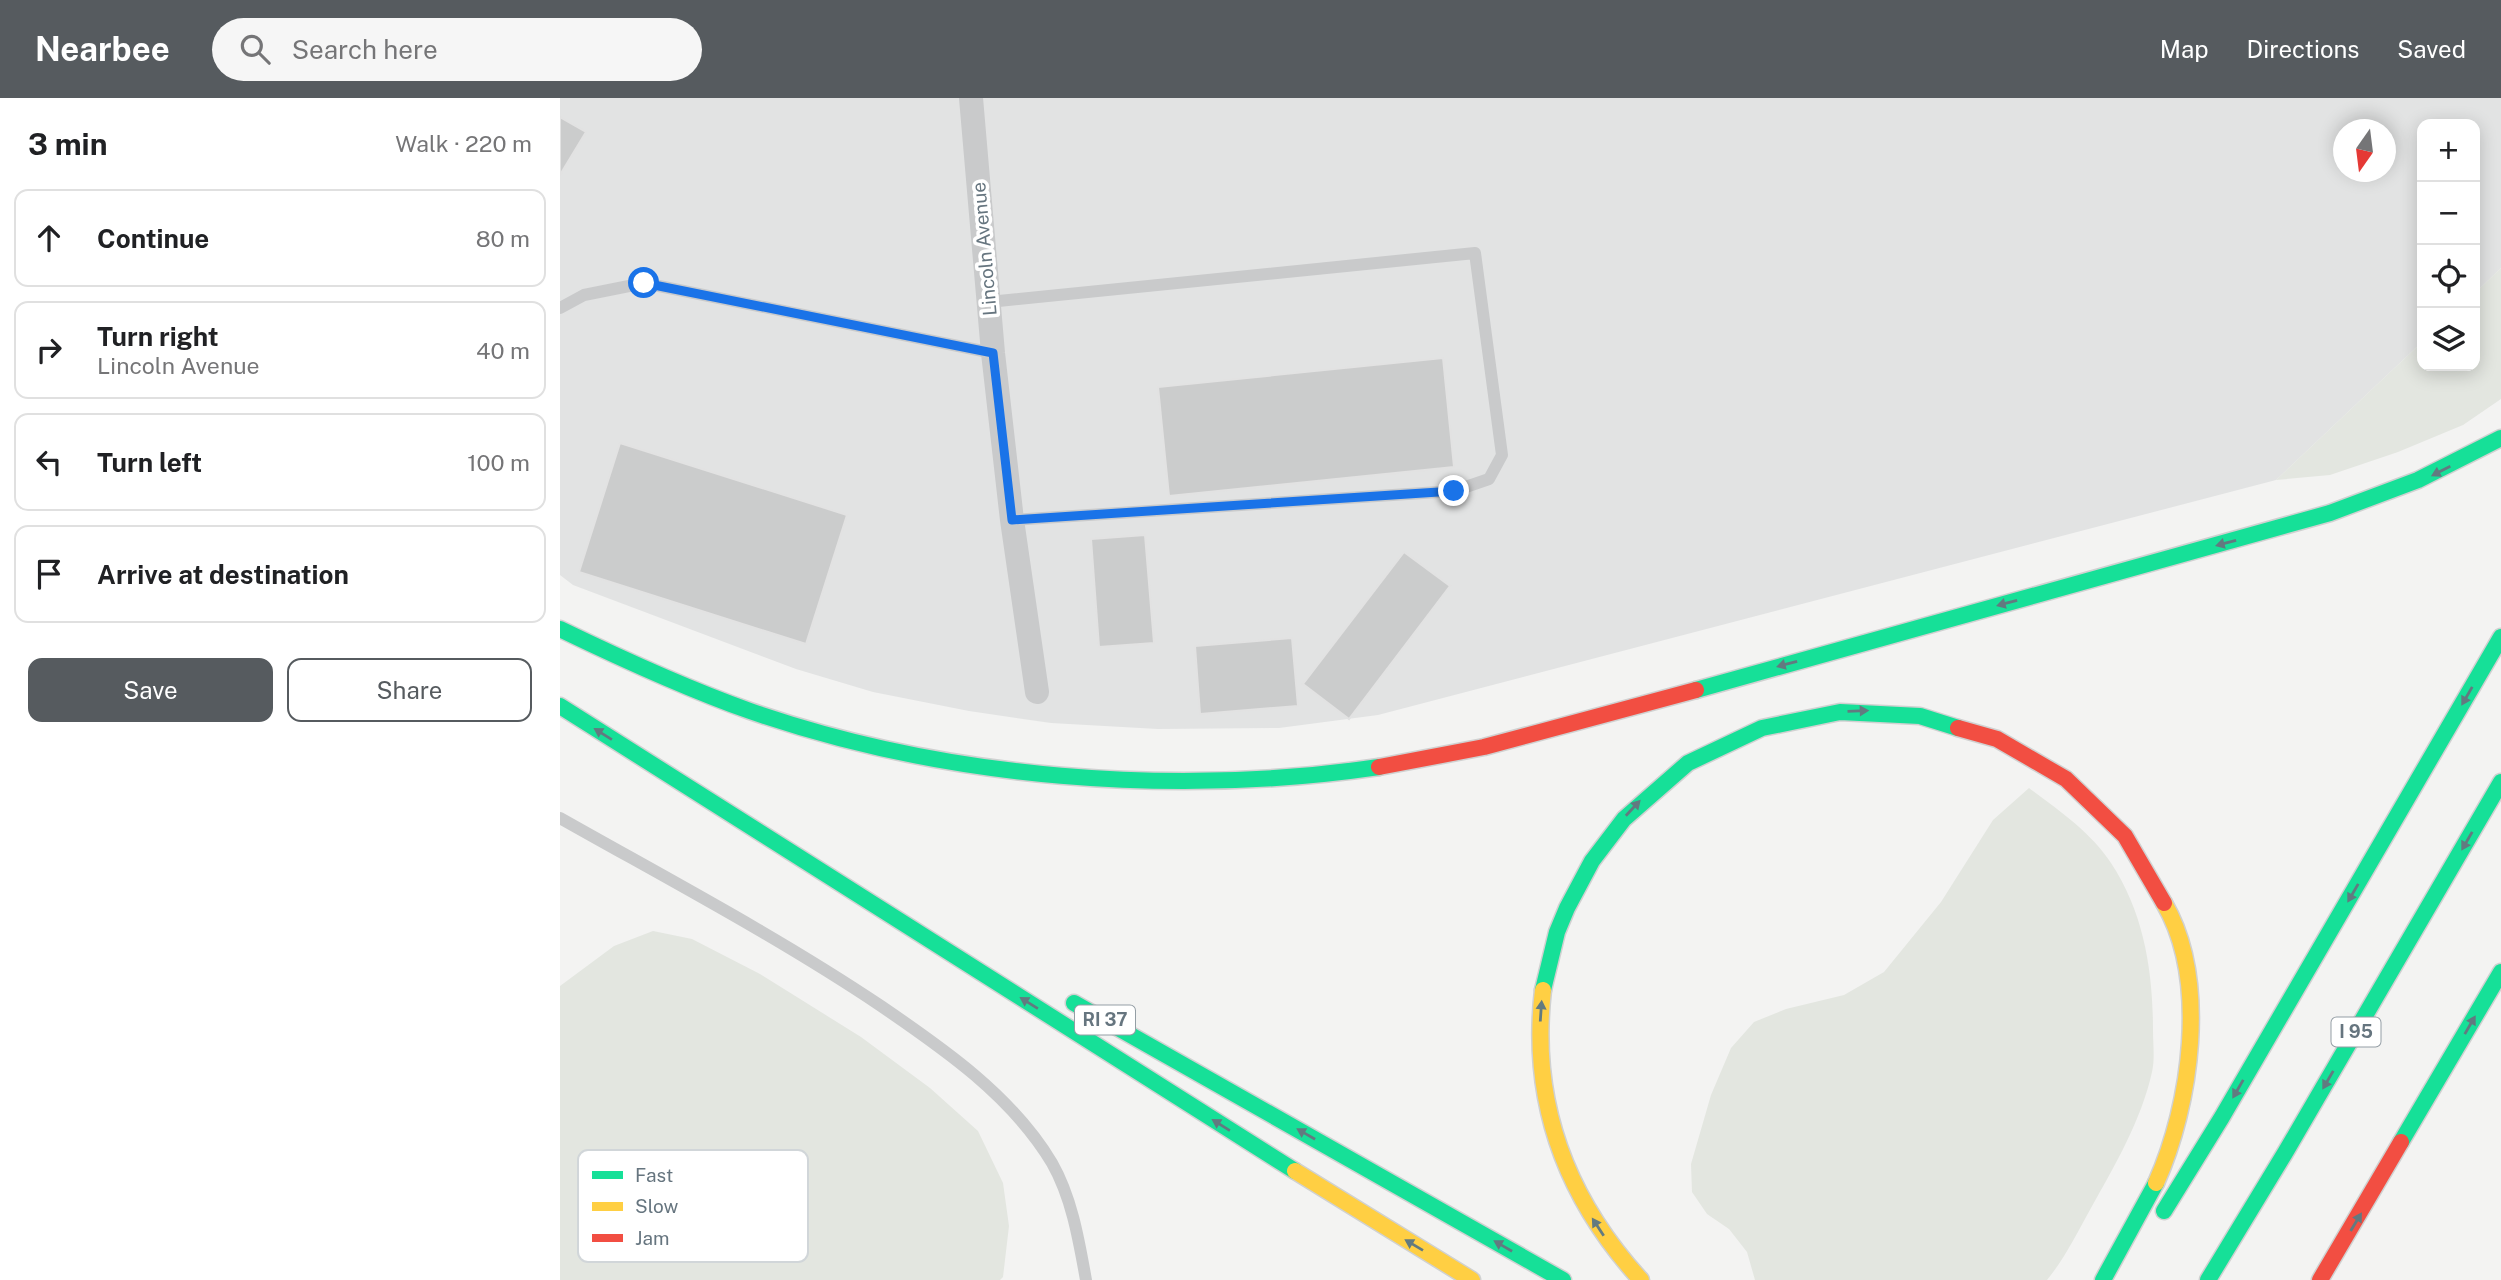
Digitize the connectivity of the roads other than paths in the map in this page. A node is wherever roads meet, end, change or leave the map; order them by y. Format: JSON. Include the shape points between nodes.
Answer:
{"nodes":[{"id":1,"x":971,"y":98,"type":"edge"},
{"id":2,"x":989,"y":302,"type":"junction"},
{"id":3,"x":560,"y":308,"type":"edge"},
{"id":4,"x":993,"y":353,"type":"junction"},
{"id":5,"x":2501,"y":438,"type":"edge"},
{"id":6,"x":1012,"y":520,"type":"junction"},
{"id":7,"x":560,"y":629,"type":"edge"},
{"id":8,"x":2501,"y":637,"type":"edge"},
{"id":9,"x":1037,"y":692,"type":"dead end"},
{"id":10,"x":560,"y":706,"type":"edge"},
{"id":11,"x":647,"y":761,"type":"junction"},
{"id":12,"x":2501,"y":782,"type":"edge"},
{"id":13,"x":560,"y":818,"type":"edge"},
{"id":14,"x":936,"y":925,"type":"dead end"},
{"id":15,"x":2501,"y":972,"type":"edge"},
{"id":16,"x":1056,"y":993,"type":"dead end"},
{"id":17,"x":2154,"y":1226,"type":"dead end"},
{"id":18,"x":2139,"y":1248,"type":"dead end"},
{"id":19,"x":1086,"y":1280,"type":"edge"},
{"id":20,"x":1472,"y":1280,"type":"edge"},
{"id":21,"x":1563,"y":1280,"type":"edge"},
{"id":22,"x":1641,"y":1280,"type":"edge"},
{"id":23,"x":2103,"y":1280,"type":"edge"},
{"id":24,"x":2117,"y":1280,"type":"edge"},
{"id":25,"x":2207,"y":1280,"type":"edge"},
{"id":26,"x":2320,"y":1280,"type":"edge"}],
"edges":[{"from":1,"to":2,"type":"street","name":"Lincoln Avenue"},
{"from":2,"to":4,"type":"street","name":"Lincoln Avenue"},
{"from":2,"to":6,"type":"lane","via":[[1475,253],[1502,455],[1489,479],[1454,491]]},
{"from":3,"to":4,"type":"lane","via":[[584,295],[644,283]]},
{"from":4,"to":6,"type":"street","name":"Lincoln Avenue"},
{"from":5,"to":7,"type":"highway","one_way":true,"via":[[2434,475],[2330,513],[1514,740],[1359,770],[1208,780],[1124,779],[962,763],[766,717],[635,667]]},
{"from":6,"to":9,"type":"street","name":"Lincoln Avenue"},
{"from":8,"to":17,"type":"highway","one_way":true},
{"from":11,"to":10,"type":"highway","one_way":true},
{"from":11,"to":14,"type":"highway"},
{"from":20,"to":11,"type":"highway","one_way":true},
{"from":12,"to":25,"type":"highway","number":"I 95","one_way":true},
{"from":13,"to":19,"type":"lane","via":[[783,943],[915,1029],[1001,1099],[1052,1164],[1068,1198]]},
{"from":26,"to":15,"type":"highway","one_way":true},
{"from":21,"to":16,"type":"highway","number":"RI 37","one_way":true},
{"from":18,"to":24,"type":"highway"},
{"from":22,"to":23,"type":"highway","one_way":true,"via":[[1616,1254],[1588,1211],[1565,1164],[1550,1117],[1540,1046],[1541,1010],[1550,957],[1564,914],[1598,850],[1639,802],[1682,767],[1736,736],[1769,725],[1801,716],[1868,710],[1963,726],[1997,738],[2050,768],[2123,835],[2169,912],[2185,966],[2190,1015],[2180,1111],[2161,1173]]}]}
